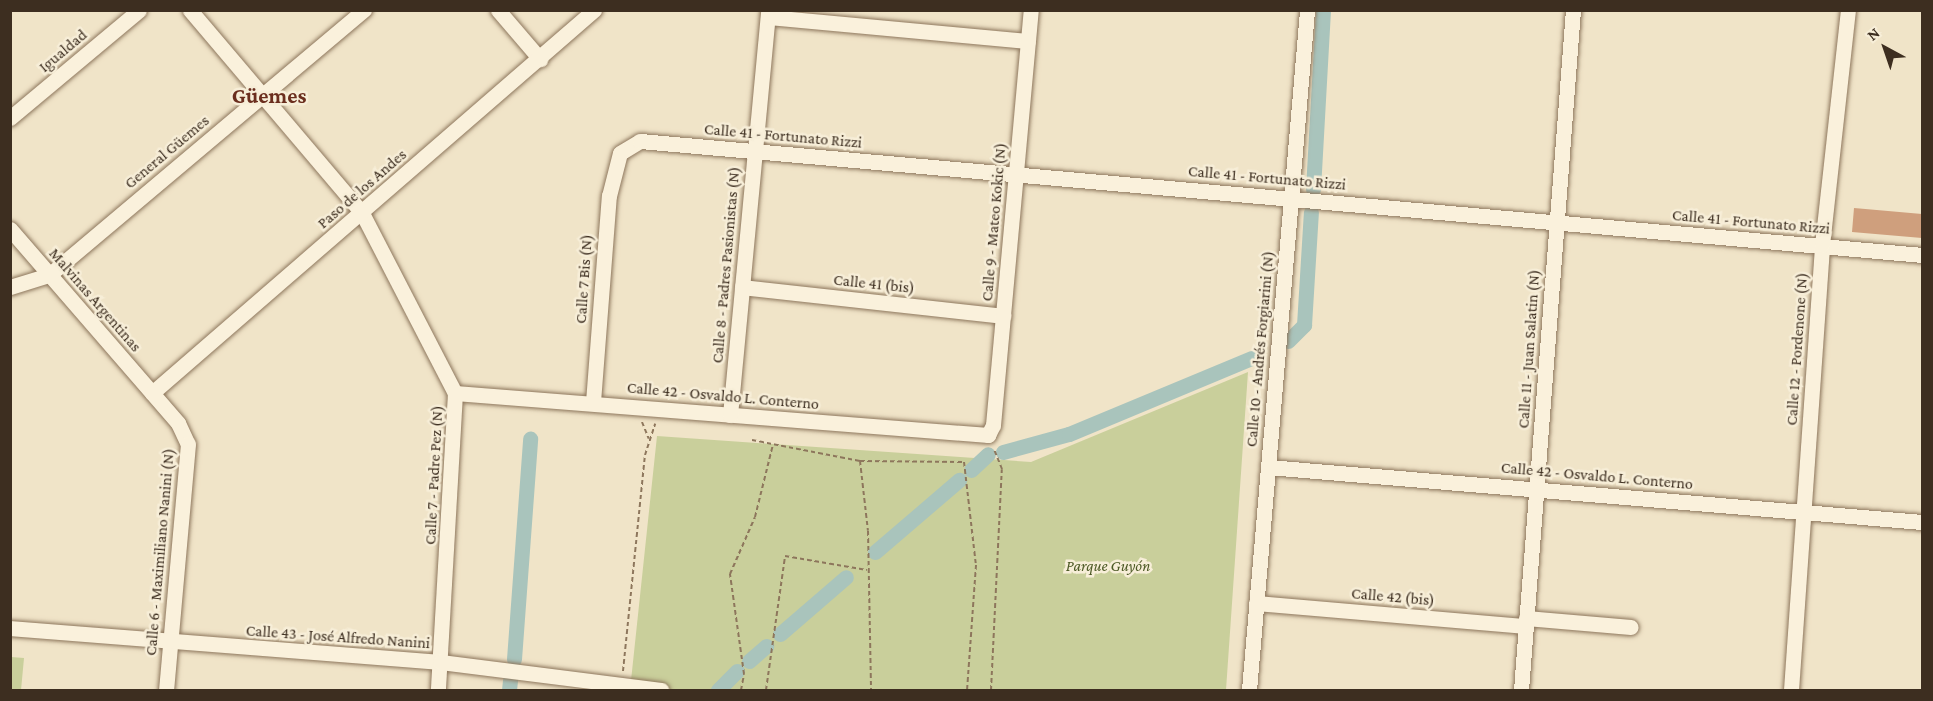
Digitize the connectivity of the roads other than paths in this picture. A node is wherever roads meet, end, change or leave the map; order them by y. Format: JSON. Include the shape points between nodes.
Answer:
{"nodes":[{"id":1,"x":139,"y":10,"type":"edge"},
{"id":2,"x":190,"y":10,"type":"edge"},
{"id":3,"x":364,"y":10,"type":"edge"},
{"id":4,"x":498,"y":10,"type":"edge"},
{"id":5,"x":594,"y":10,"type":"edge"},
{"id":6,"x":1031,"y":10,"type":"edge"},
{"id":7,"x":1307,"y":10,"type":"edge"},
{"id":8,"x":1573,"y":10,"type":"edge"},
{"id":9,"x":1848,"y":10,"type":"edge"},
{"id":10,"x":768,"y":14,"type":"edge"},
{"id":11,"x":1028,"y":41,"type":"junction"},
{"id":12,"x":540,"y":59,"type":"junction"},
{"id":13,"x":260,"y":96,"type":"junction"},
{"id":14,"x":10,"y":118,"type":"edge"},
{"id":15,"x":755,"y":151,"type":"junction"},
{"id":16,"x":616,"y":160,"type":"joint"},
{"id":17,"x":1016,"y":175,"type":"junction"},
{"id":18,"x":1291,"y":198,"type":"junction"},
{"id":19,"x":362,"y":213,"type":"junction"},
{"id":20,"x":1557,"y":225,"type":"junction"},
{"id":21,"x":10,"y":229,"type":"edge"},
{"id":22,"x":1822,"y":245,"type":"junction"},
{"id":23,"x":1923,"y":255,"type":"edge"},
{"id":24,"x":49,"y":275,"type":"junction"},
{"id":25,"x":10,"y":287,"type":"edge"},
{"id":26,"x":742,"y":287,"type":"junction"},
{"id":27,"x":1003,"y":316,"type":"junction"},
{"id":28,"x":152,"y":393,"type":"junction"},
{"id":29,"x":455,"y":393,"type":"junction"},
{"id":30,"x":593,"y":402,"type":"junction"},
{"id":31,"x":730,"y":414,"type":"junction"},
{"id":32,"x":988,"y":435,"type":"joint"},
{"id":33,"x":1268,"y":467,"type":"junction"},
{"id":34,"x":1536,"y":489,"type":"junction"},
{"id":35,"x":1804,"y":512,"type":"junction"},
{"id":36,"x":1923,"y":522,"type":"edge"},
{"id":37,"x":1256,"y":603,"type":"junction"},
{"id":38,"x":1526,"y":622,"type":"junction"},
{"id":39,"x":1631,"y":627,"type":"dead end"},
{"id":40,"x":10,"y":628,"type":"edge"},
{"id":41,"x":170,"y":645,"type":"junction"},
{"id":42,"x":440,"y":662,"type":"junction"},
{"id":43,"x":166,"y":690,"type":"edge"},
{"id":44,"x":438,"y":690,"type":"edge"},
{"id":45,"x":662,"y":690,"type":"edge"},
{"id":46,"x":1249,"y":690,"type":"edge"},
{"id":47,"x":1521,"y":690,"type":"edge"},
{"id":48,"x":1791,"y":690,"type":"edge"}],
"edges":[{"from":1,"to":14,"type":"street","name":"Igualdad"},
{"from":2,"to":13,"type":"street","name":"Calle 7 - Padre Pez (N)"},
{"from":3,"to":13,"type":"street","name":"General Güemes"},
{"from":4,"to":12,"type":"street"},
{"from":5,"to":12,"type":"street","name":"Paso de los Andes"},
{"from":6,"to":11,"type":"street","name":"Calle 9 - Mateo Kokic (N)"},
{"from":7,"to":18,"type":"street","name":"Calle 10 - Andrés Forgiarini (N)"},
{"from":8,"to":20,"type":"street","name":"Calle 11 - Juan Salatin (N)"},
{"from":9,"to":22,"type":"street","name":"Calle 12 - Pordenone (N)"},
{"from":10,"to":11,"type":"street"},
{"from":10,"to":15,"type":"street","name":"Calle 8 - Padres Pasionistas (N)"},
{"from":11,"to":17,"type":"street","name":"Calle 9 - Mateo Kokic (N)"},
{"from":12,"to":19,"type":"street","name":"Paso de los Andes"},
{"from":13,"to":19,"type":"street","name":"Calle 7 - Padre Pez (N)"},
{"from":13,"to":24,"type":"street","name":"General Güemes"},
{"from":15,"to":16,"type":"street","name":"Calle 41 - Fortunato Rizzi","via":[[640,141]]},
{"from":15,"to":17,"type":"street","name":"Calle 41 - Fortunato Rizzi"},
{"from":15,"to":26,"type":"street","name":"Calle 8 - Padres Pasionistas (N)"},
{"from":16,"to":30,"type":"street","name":"Calle 7 Bis (N)"},
{"from":17,"to":18,"type":"street","name":"Calle 41 - Fortunato Rizzi"},
{"from":17,"to":27,"type":"street","name":"Calle 9 - Mateo Kokic (N)"},
{"from":18,"to":20,"type":"street","name":"Calle 41 - Fortunato Rizzi"},
{"from":18,"to":33,"type":"street","name":"Calle 10 - Andrés Forgiarini (N)"},
{"from":19,"to":28,"type":"street","name":"Paso de los Andes"},
{"from":19,"to":29,"type":"street","name":"Calle 7 - Padre Pez (N)"},
{"from":20,"to":22,"type":"street","name":"Calle 41 - Fortunato Rizzi"},
{"from":20,"to":34,"type":"street","name":"Calle 11 - Juan Salatin (N)"},
{"from":21,"to":24,"type":"street","name":"Malvinas Argentinas"},
{"from":22,"to":23,"type":"street","name":"Calle 41 - Fortunato Rizzi"},
{"from":22,"to":35,"type":"street","name":"Calle 12 - Pordenone (N)"},
{"from":24,"to":25,"type":"street"},
{"from":24,"to":28,"type":"street","name":"Malvinas Argentinas"},
{"from":26,"to":27,"type":"street","name":"Calle 41 (bis)"},
{"from":26,"to":31,"type":"street","name":"Calle 8 - Padres Pasionistas (N)"},
{"from":27,"to":32,"type":"street","name":"Calle 9 - Mateo Kokic (N)"},
{"from":28,"to":41,"type":"street","name":"Calle 6 - Maximiliano Nanini (N)","via":[[183,431],[189,456]]},
{"from":29,"to":30,"type":"street","name":"Calle 42 - Osvaldo L. Conterno"},
{"from":29,"to":42,"type":"street","name":"Calle 7 - Padre Pez (N)"},
{"from":30,"to":31,"type":"street","name":"Calle 42 - Osvaldo L. Conterno"},
{"from":31,"to":32,"type":"street","name":"Calle 42 - Osvaldo L. Conterno"},
{"from":33,"to":34,"type":"street","name":"Calle 42 - Osvaldo L. Conterno"},
{"from":33,"to":37,"type":"street","name":"Calle 10 - Andrés Forgiarini (N)"},
{"from":34,"to":35,"type":"street","name":"Calle 42 - Osvaldo L. Conterno"},
{"from":34,"to":38,"type":"street","name":"Calle 11 - Juan Salatin (N)"},
{"from":35,"to":36,"type":"street","name":"Calle 42 - Osvaldo L. Conterno"},
{"from":35,"to":48,"type":"street","name":"Calle 12 - Pordenone (N)"},
{"from":37,"to":38,"type":"street","name":"Calle 42 (bis)"},
{"from":37,"to":46,"type":"street","name":"Calle 10 - Andrés Forgiarini (N)"},
{"from":38,"to":39,"type":"street","name":"Calle 42 (bis)"},
{"from":38,"to":47,"type":"street","name":"Calle 11 - Juan Salatin (N)"},
{"from":40,"to":41,"type":"street","name":"Calle 43 - José Alfredo Nanini"},
{"from":41,"to":42,"type":"street","name":"Calle 43 - José Alfredo Nanini"},
{"from":41,"to":43,"type":"street","name":"Calle 6 - Maximiliano Nanini (N)"},
{"from":42,"to":44,"type":"street","name":"Calle 7 - Padre Pez (N)"},
{"from":42,"to":45,"type":"street","name":"Calle 43 - José Alfredo Nanini"}]}
